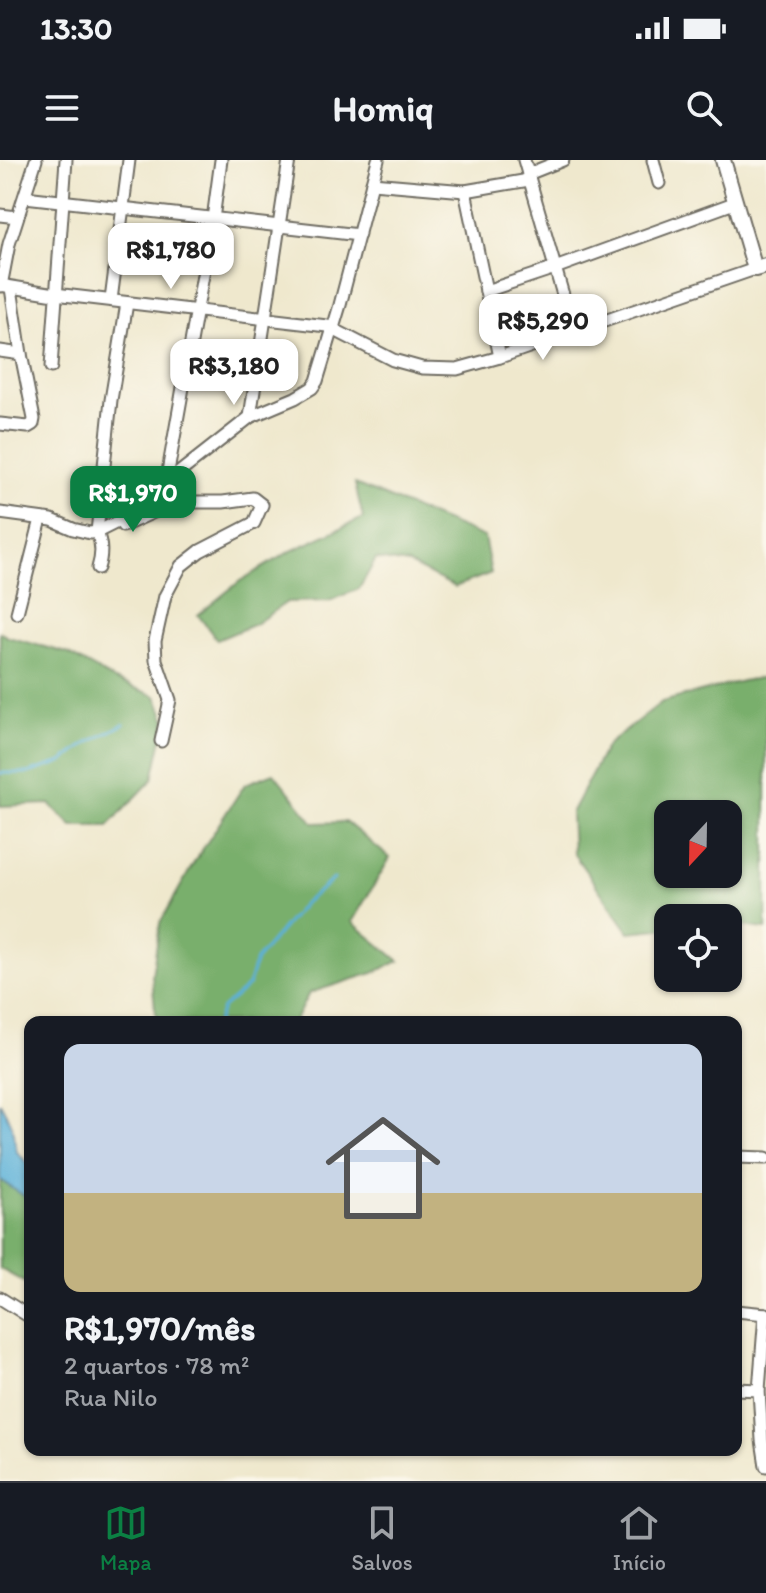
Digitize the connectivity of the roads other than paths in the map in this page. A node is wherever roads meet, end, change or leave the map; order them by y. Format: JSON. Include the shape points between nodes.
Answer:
{"nodes":[{"id":1,"x":36,"y":160,"type":"edge"},
{"id":2,"x":66,"y":160,"type":"edge"},
{"id":3,"x":129,"y":160,"type":"edge"},
{"id":4,"x":221,"y":160,"type":"edge"},
{"id":5,"x":289,"y":160,"type":"edge"},
{"id":6,"x":378,"y":160,"type":"edge"},
{"id":7,"x":524,"y":160,"type":"edge"},
{"id":8,"x":563,"y":160,"type":"edge"},
{"id":9,"x":653,"y":160,"type":"edge"},
{"id":10,"x":723,"y":160,"type":"edge"},
{"id":11,"x":529,"y":177,"type":"junction"},
{"id":12,"x":372,"y":183,"type":"junction"},
{"id":13,"x":659,"y":183,"type":"dead end"},
{"id":14,"x":465,"y":191,"type":"junction"},
{"id":15,"x":25,"y":197,"type":"junction"},
{"id":16,"x":64,"y":201,"type":"junction"},
{"id":17,"x":734,"y":203,"type":"junction"},
{"id":18,"x":124,"y":208,"type":"junction"},
{"id":19,"x":0,"y":215,"type":"edge"},
{"id":20,"x":17,"y":217,"type":"junction"},
{"id":21,"x":213,"y":219,"type":"junction"},
{"id":22,"x":279,"y":226,"type":"junction"},
{"id":23,"x":359,"y":235,"type":"junction"},
{"id":24,"x":760,"y":267,"type":"edge"},
{"id":25,"x":555,"y":268,"type":"junction"},
{"id":26,"x":4,"y":286,"type":"edge"},
{"id":27,"x":486,"y":291,"type":"junction"},
{"id":28,"x":55,"y":294,"type":"junction"},
{"id":29,"x":111,"y":300,"type":"junction"},
{"id":30,"x":127,"y":303,"type":"junction"},
{"id":31,"x":195,"y":311,"type":"junction"},
{"id":32,"x":264,"y":320,"type":"junction"},
{"id":33,"x":333,"y":328,"type":"junction"},
{"id":34,"x":574,"y":333,"type":"junction"},
{"id":35,"x":0,"y":351,"type":"edge"},
{"id":36,"x":21,"y":354,"type":"junction"},
{"id":37,"x":500,"y":357,"type":"junction"},
{"id":38,"x":51,"y":367,"type":"dead end"},
{"id":39,"x":250,"y":417,"type":"junction"},
{"id":40,"x":0,"y":424,"type":"edge"},
{"id":41,"x":166,"y":483,"type":"junction"},
{"id":42,"x":0,"y":513,"type":"edge"},
{"id":43,"x":41,"y":519,"type":"junction"},
{"id":44,"x":114,"y":524,"type":"junction"},
{"id":45,"x":97,"y":532,"type":"junction"},
{"id":46,"x":98,"y":568,"type":"dead end"},
{"id":47,"x":17,"y":613,"type":"dead end"},
{"id":48,"x":161,"y":741,"type":"dead end"},
{"id":49,"x":742,"y":1157,"type":"edge"},
{"id":50,"x":766,"y":1158,"type":"edge"},
{"id":51,"x":0,"y":1298,"type":"edge"},
{"id":52,"x":742,"y":1312,"type":"edge"},
{"id":53,"x":24,"y":1313,"type":"edge"},
{"id":54,"x":766,"y":1314,"type":"edge"},
{"id":55,"x":742,"y":1389,"type":"edge"},
{"id":56,"x":759,"y":1390,"type":"junction"},
{"id":57,"x":766,"y":1466,"type":"edge"}],
"edges":[{"from":1,"to":15,"type":"street"},
{"from":2,"to":16,"type":"street"},
{"from":3,"to":18,"type":"street"},
{"from":4,"to":21,"type":"street"},
{"from":5,"to":22,"type":"street"},
{"from":6,"to":12,"type":"street"},
{"from":7,"to":11,"type":"street"},
{"from":8,"to":11,"type":"street"},
{"from":9,"to":13,"type":"street"},
{"from":10,"to":17,"type":"main road"},
{"from":11,"to":14,"type":"street"},
{"from":11,"to":25,"type":"street"},
{"from":12,"to":14,"type":"street"},
{"from":12,"to":23,"type":"street"},
{"from":14,"to":27,"type":"street"},
{"from":15,"to":16,"type":"street"},
{"from":15,"to":20,"type":"street"},
{"from":16,"to":18,"type":"street"},
{"from":16,"to":28,"type":"street"},
{"from":17,"to":24,"type":"main road"},
{"from":17,"to":25,"type":"street"},
{"from":18,"to":21,"type":"street"},
{"from":18,"to":29,"type":"street"},
{"from":19,"to":20,"type":"street"},
{"from":20,"to":26,"type":"street"},
{"from":21,"to":22,"type":"street"},
{"from":21,"to":31,"type":"street"},
{"from":22,"to":23,"type":"street"},
{"from":22,"to":32,"type":"street"},
{"from":23,"to":33,"type":"street"},
{"from":24,"to":34,"type":"street"},
{"from":25,"to":27,"type":"street"},
{"from":25,"to":34,"type":"street"},
{"from":26,"to":28,"type":"street"},
{"from":26,"to":36,"type":"street"},
{"from":27,"to":37,"type":"street"},
{"from":28,"to":29,"type":"street"},
{"from":28,"to":38,"type":"street"},
{"from":29,"to":30,"type":"street"},
{"from":30,"to":31,"type":"street"},
{"from":30,"to":45,"type":"street"},
{"from":31,"to":32,"type":"street"},
{"from":31,"to":41,"type":"street"},
{"from":32,"to":33,"type":"street"},
{"from":32,"to":39,"type":"street"},
{"from":33,"to":37,"type":"street","via":[[407,365],[457,369]]},
{"from":33,"to":39,"type":"street","via":[[312,388]]},
{"from":34,"to":37,"type":"street"},
{"from":35,"to":36,"type":"street"},
{"from":36,"to":40,"type":"street","via":[[33,424]]},
{"from":39,"to":41,"type":"street"},
{"from":41,"to":44,"type":"street"},
{"from":42,"to":43,"type":"street"},
{"from":43,"to":45,"type":"street"},
{"from":43,"to":47,"type":"street"},
{"from":44,"to":45,"type":"street"},
{"from":44,"to":48,"type":"street","via":[[125,526],[176,502],[253,498],[262,505],[254,523],[181,566],[165,596],[155,641],[170,700]]},
{"from":45,"to":46,"type":"street","via":[[102,555]]},
{"from":49,"to":50,"type":"street"},
{"from":51,"to":53,"type":"street"},
{"from":52,"to":54,"type":"street"},
{"from":54,"to":56,"type":"street"},
{"from":55,"to":56,"type":"street"},
{"from":56,"to":57,"type":"street"}]}
